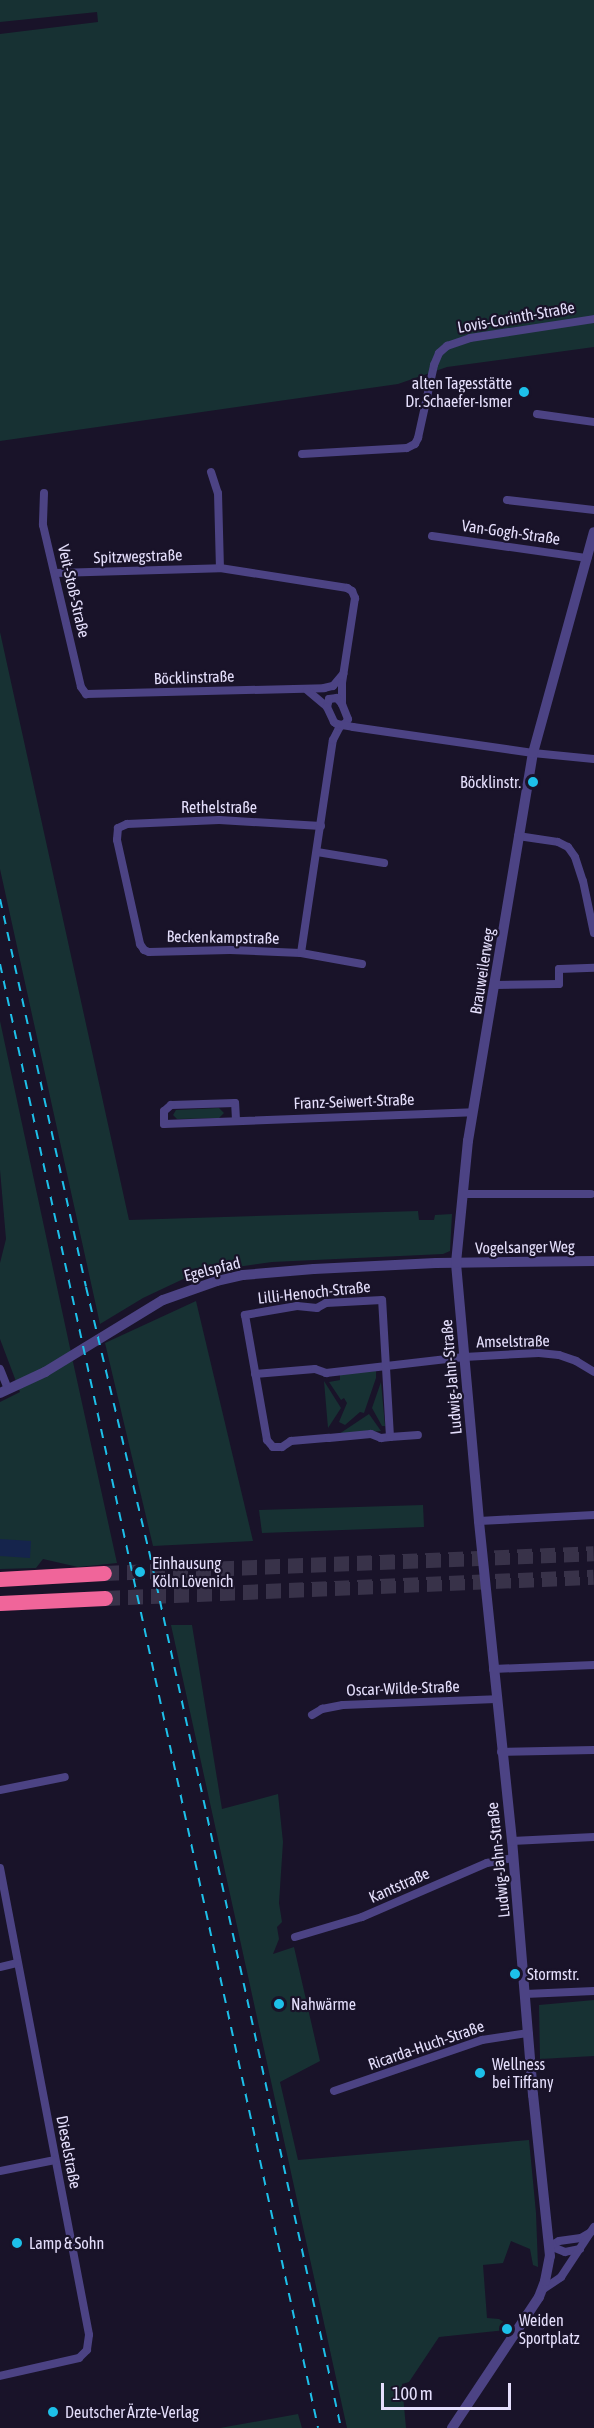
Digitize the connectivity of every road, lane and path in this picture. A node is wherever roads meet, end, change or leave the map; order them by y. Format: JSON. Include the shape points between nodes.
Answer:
{"nodes":[{"id":1,"x":594,"y":319,"type":"edge"},
{"id":2,"x":537,"y":414,"type":"dead end"},
{"id":3,"x":594,"y":422,"type":"edge"},
{"id":4,"x":302,"y":454,"type":"dead end"},
{"id":5,"x":211,"y":472,"type":"dead end"},
{"id":6,"x":44,"y":493,"type":"dead end"},
{"id":7,"x":507,"y":500,"type":"dead end"},
{"id":8,"x":594,"y":510,"type":"edge"},
{"id":9,"x":594,"y":532,"type":"edge"},
{"id":10,"x":432,"y":536,"type":"dead end"},
{"id":11,"x":587,"y":558,"type":"junction"},
{"id":12,"x":220,"y":568,"type":"junction"},
{"id":13,"x":56,"y":573,"type":"junction"},
{"id":14,"x":343,"y":674,"type":"junction"},
{"id":15,"x":321,"y":688,"type":"junction"},
{"id":16,"x":303,"y":689,"type":"junction"},
{"id":17,"x":86,"y":694,"type":"joint"},
{"id":18,"x":339,"y":701,"type":"junction"},
{"id":19,"x":327,"y":707,"type":"junction"},
{"id":20,"x":346,"y":712,"type":"junction"},
{"id":21,"x":331,"y":717,"type":"junction"},
{"id":22,"x":342,"y":725,"type":"junction"},
{"id":23,"x":366,"y":730,"type":"junction"},
{"id":24,"x":333,"y":740,"type":"junction"},
{"id":25,"x":533,"y":753,"type":"junction"},
{"id":26,"x":594,"y":759,"type":"edge"},
{"id":27,"x":321,"y":826,"type":"junction"},
{"id":28,"x":519,"y":836,"type":"junction"},
{"id":29,"x":317,"y":852,"type":"junction"},
{"id":30,"x":384,"y":863,"type":"dead end"},
{"id":31,"x":594,"y":933,"type":"edge"},
{"id":32,"x":144,"y":950,"type":"joint"},
{"id":33,"x":301,"y":953,"type":"junction"},
{"id":34,"x":362,"y":964,"type":"dead end"},
{"id":35,"x":594,"y":968,"type":"edge"},
{"id":36,"x":495,"y":985,"type":"junction"},
{"id":37,"x":473,"y":1112,"type":"junction"},
{"id":38,"x":236,"y":1120,"type":"junction"},
{"id":39,"x":462,"y":1194,"type":"junction"},
{"id":40,"x":591,"y":1194,"type":"dead end"},
{"id":41,"x":594,"y":1261,"type":"edge"},
{"id":42,"x":456,"y":1263,"type":"junction"},
{"id":43,"x":464,"y":1357,"type":"junction"},
{"id":44,"x":384,"y":1365,"type":"junction"},
{"id":45,"x":0,"y":1369,"type":"edge"},
{"id":46,"x":594,"y":1372,"type":"edge"},
{"id":47,"x":255,"y":1374,"type":"junction"},
{"id":48,"x":4,"y":1391,"type":"edge"},
{"id":49,"x":418,"y":1435,"type":"dead end"},
{"id":50,"x":390,"y":1437,"type":"junction"},
{"id":51,"x":594,"y":1515,"type":"edge"},
{"id":52,"x":479,"y":1521,"type":"junction"},
{"id":53,"x":104,"y":1574,"type":"tunnel mouth"},
{"id":54,"x":0,"y":1579,"type":"edge"},
{"id":55,"x":105,"y":1598,"type":"tunnel mouth"},
{"id":56,"x":0,"y":1603,"type":"edge"},
{"id":57,"x":594,"y":1665,"type":"edge"},
{"id":58,"x":493,"y":1669,"type":"junction"},
{"id":59,"x":496,"y":1699,"type":"junction"},
{"id":60,"x":312,"y":1715,"type":"dead end"},
{"id":61,"x":594,"y":1750,"type":"edge"},
{"id":62,"x":501,"y":1752,"type":"junction"},
{"id":63,"x":65,"y":1777,"type":"dead end"},
{"id":64,"x":0,"y":1790,"type":"edge"},
{"id":65,"x":594,"y":1838,"type":"edge"},
{"id":66,"x":512,"y":1841,"type":"junction"},
{"id":67,"x":513,"y":1858,"type":"junction"},
{"id":68,"x":0,"y":1868,"type":"edge"},
{"id":69,"x":295,"y":1937,"type":"dead end"},
{"id":70,"x":18,"y":1964,"type":"junction"},
{"id":71,"x":0,"y":1967,"type":"edge"},
{"id":72,"x":594,"y":1991,"type":"edge"},
{"id":73,"x":525,"y":1994,"type":"junction"},
{"id":74,"x":528,"y":2033,"type":"junction"},
{"id":75,"x":334,"y":2091,"type":"dead end"},
{"id":76,"x":55,"y":2160,"type":"junction"},
{"id":77,"x":0,"y":2171,"type":"edge"},
{"id":78,"x":593,"y":2229,"type":"edge"},
{"id":79,"x":550,"y":2246,"type":"junction"},
{"id":80,"x":580,"y":2249,"type":"junction"},
{"id":81,"x":542,"y":2290,"type":"junction"},
{"id":82,"x":0,"y":2376,"type":"edge"},
{"id":83,"x":452,"y":2428,"type":"edge"}],
"edges":[{"from":1,"to":4,"type":"street","name":"Lovis-Corinth-Straße","via":[[470,338],[447,346],[434,365],[418,438],[407,448]]},
{"from":2,"to":3,"type":"street"},
{"from":5,"to":12,"type":"street","via":[[218,493]]},
{"from":6,"to":13,"type":"street","name":"Veit-Stoß-Straße","via":[[43,525]]},
{"from":7,"to":8,"type":"street"},
{"from":9,"to":11,"type":"street","name":"Brauweilerweg"},
{"from":10,"to":11,"type":"street","name":"Van-Gogh-Straße"},
{"from":11,"to":25,"type":"street","name":"Brauweilerweg"},
{"from":12,"to":13,"type":"street","name":"Spitzwegstraße"},
{"from":12,"to":14,"type":"street","name":"Spitzwegstraße","via":[[352,591],[355,598]]},
{"from":13,"to":17,"type":"street","name":"Veit-Stoß-Straße","via":[[81,687]]},
{"from":14,"to":15,"type":"street","name":"Böcklinstraße","via":[[333,686]]},
{"from":14,"to":18,"type":"street"},
{"from":15,"to":16,"type":"street","name":"Böcklinstraße"},
{"from":15,"to":18,"type":"street"},
{"from":16,"to":17,"type":"street","name":"Böcklinstraße"},
{"from":16,"to":19,"type":"street"},
{"from":18,"to":19,"type":"street","via":[[329,699]]},
{"from":18,"to":20,"type":"street"},
{"from":19,"to":21,"type":"street"},
{"from":20,"to":22,"type":"street","via":[[348,719]]},
{"from":20,"to":23,"type":"street"},
{"from":21,"to":22,"type":"street"},
{"from":21,"to":24,"type":"street"},
{"from":22,"to":23,"type":"street"},
{"from":22,"to":24,"type":"street"},
{"from":23,"to":25,"type":"street"},
{"from":24,"to":27,"type":"street"},
{"from":25,"to":26,"type":"street"},
{"from":25,"to":28,"type":"street","name":"Brauweilerweg"},
{"from":27,"to":29,"type":"street"},
{"from":27,"to":32,"type":"street","name":"Rethelstraße","via":[[219,820],[127,824],[118,828],[117,840]]},
{"from":28,"to":31,"type":"street","via":[[568,847],[583,881]]},
{"from":28,"to":36,"type":"street","name":"Brauweilerweg"},
{"from":29,"to":30,"type":"street"},
{"from":29,"to":33,"type":"street"},
{"from":32,"to":33,"type":"street","name":"Beckenkampstraße"},
{"from":33,"to":34,"type":"street","name":"Beckenkampstraße"},
{"from":35,"to":36,"type":"street","via":[[560,969],[559,984]]},
{"from":36,"to":37,"type":"street","name":"Brauweilerweg"},
{"from":37,"to":38,"type":"street","name":"Franz-Seiwert-Straße"},
{"from":37,"to":39,"type":"street","name":"Brauweilerweg"},
{"from":38,"to":38,"type":"street","name":"Franz-Seiwert-Straße","via":[[164,1124],[164,1111],[171,1106],[235,1103]]},
{"from":39,"to":40,"type":"street"},
{"from":39,"to":42,"type":"street","name":"Brauweilerweg"},
{"from":41,"to":42,"type":"street","name":"Vogelsanger Weg"},
{"from":42,"to":43,"type":"street","name":"Ludwig-Jahn-Straße"},
{"from":42,"to":48,"type":"street","name":"Egelspfad","via":[[266,1273],[196,1286],[164,1300],[45,1372]]},
{"from":43,"to":44,"type":"street","name":"Amselstraße"},
{"from":43,"to":46,"type":"street","name":"Amselstraße","via":[[559,1354]]},
{"from":43,"to":52,"type":"street","name":"Ludwig-Jahn-Straße"},
{"from":44,"to":47,"type":"street","name":"Amselstraße","via":[[373,1369]]},
{"from":44,"to":47,"type":"street","name":"Lilli-Henoch-Straße","via":[[382,1300],[326,1303],[317,1308],[297,1306],[245,1316]]},
{"from":44,"to":50,"type":"street"},
{"from":45,"to":48,"type":"street"},
{"from":47,"to":50,"type":"street","via":[[267,1440],[273,1447],[291,1441],[371,1434]]},
{"from":49,"to":50,"type":"street"},
{"from":51,"to":52,"type":"street"},
{"from":52,"to":58,"type":"street","name":"Ludwig-Jahn-Straße"},
{"from":53,"to":54,"type":"highway"},
{"from":55,"to":56,"type":"highway"},
{"from":57,"to":58,"type":"street"},
{"from":58,"to":59,"type":"street","name":"Ludwig-Jahn-Straße"},
{"from":59,"to":60,"type":"street","name":"Oscar-Wilde-Straße","via":[[343,1705]]},
{"from":59,"to":62,"type":"street","name":"Ludwig-Jahn-Straße"},
{"from":61,"to":62,"type":"street"},
{"from":62,"to":66,"type":"street","name":"Ludwig-Jahn-Straße"},
{"from":63,"to":64,"type":"street"},
{"from":65,"to":66,"type":"street"},
{"from":66,"to":67,"type":"street","name":"Ludwig-Jahn-Straße"},
{"from":67,"to":69,"type":"street","name":"Kantstraße","via":[[487,1863],[362,1917]]},
{"from":67,"to":73,"type":"street","name":"Ludwig-Jahn-Straße"},
{"from":68,"to":70,"type":"street","name":"Dieselstraße"},
{"from":70,"to":71,"type":"street"},
{"from":70,"to":76,"type":"street","name":"Dieselstraße"},
{"from":72,"to":73,"type":"street"},
{"from":73,"to":74,"type":"street","name":"Ludwig-Jahn-Straße"},
{"from":74,"to":75,"type":"street","name":"Ricarda-Huch-Straße","via":[[482,2040]]},
{"from":74,"to":79,"type":"street","name":"Ludwig-Jahn-Straße"},
{"from":76,"to":77,"type":"street"},
{"from":76,"to":82,"type":"street","name":"Dieselstraße","via":[[88,2335],[87,2350],[71,2361]]},
{"from":78,"to":79,"type":"street","via":[[581,2238]]},
{"from":78,"to":80,"type":"street"},
{"from":79,"to":80,"type":"street","via":[[566,2252]]},
{"from":79,"to":81,"type":"street","name":"Ludwig-Jahn-Straße"},
{"from":80,"to":81,"type":"street","via":[[561,2277]]},
{"from":81,"to":83,"type":"street","name":"Ludwig-Jahn-Straße"}]}
